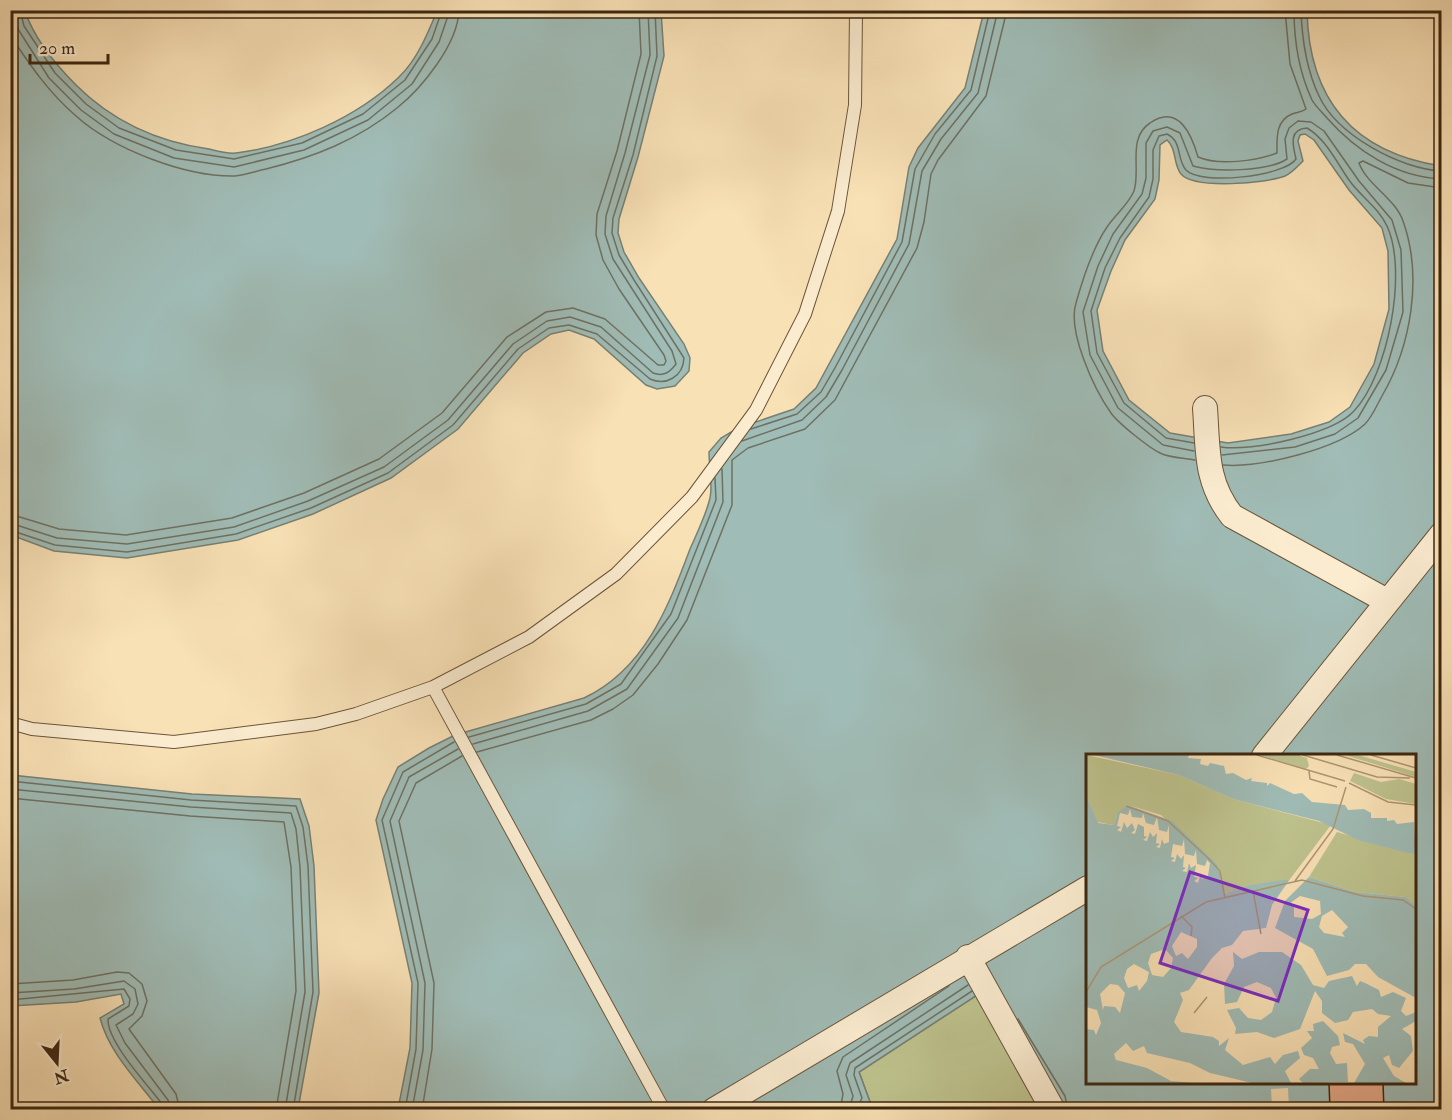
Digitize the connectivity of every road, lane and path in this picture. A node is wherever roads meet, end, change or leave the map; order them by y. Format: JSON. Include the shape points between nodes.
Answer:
{"nodes":[{"id":1,"x":856,"y":10,"type":"edge"},
{"id":2,"x":1206,"y":414,"type":"dead end"},
{"id":3,"x":1442,"y":534,"type":"edge"},
{"id":4,"x":1387,"y":601,"type":"junction"},
{"id":5,"x":433,"y":687,"type":"junction"},
{"id":6,"x":10,"y":723,"type":"edge"},
{"id":7,"x":1266,"y":754,"type":"edge"},
{"id":8,"x":1086,"y":889,"type":"edge"},
{"id":9,"x":968,"y":957,"type":"junction"},
{"id":10,"x":664,"y":1110,"type":"edge"},
{"id":11,"x":714,"y":1110,"type":"edge"},
{"id":12,"x":1053,"y":1110,"type":"edge"}],
"edges":[{"from":1,"to":5,"type":"lane","via":[[855,105],[838,211],[805,314],[756,410],[692,497],[616,574],[529,637]]},
{"from":2,"to":4,"type":"street","via":[[1210,477],[1232,516]]},
{"from":3,"to":4,"type":"street"},
{"from":4,"to":7,"type":"street"},
{"from":5,"to":6,"type":"lane","via":[[316,724],[174,742],[32,729]]},
{"from":5,"to":10,"type":"lane"},
{"from":8,"to":9,"type":"street"},
{"from":9,"to":11,"type":"street"},
{"from":9,"to":12,"type":"street"}]}
